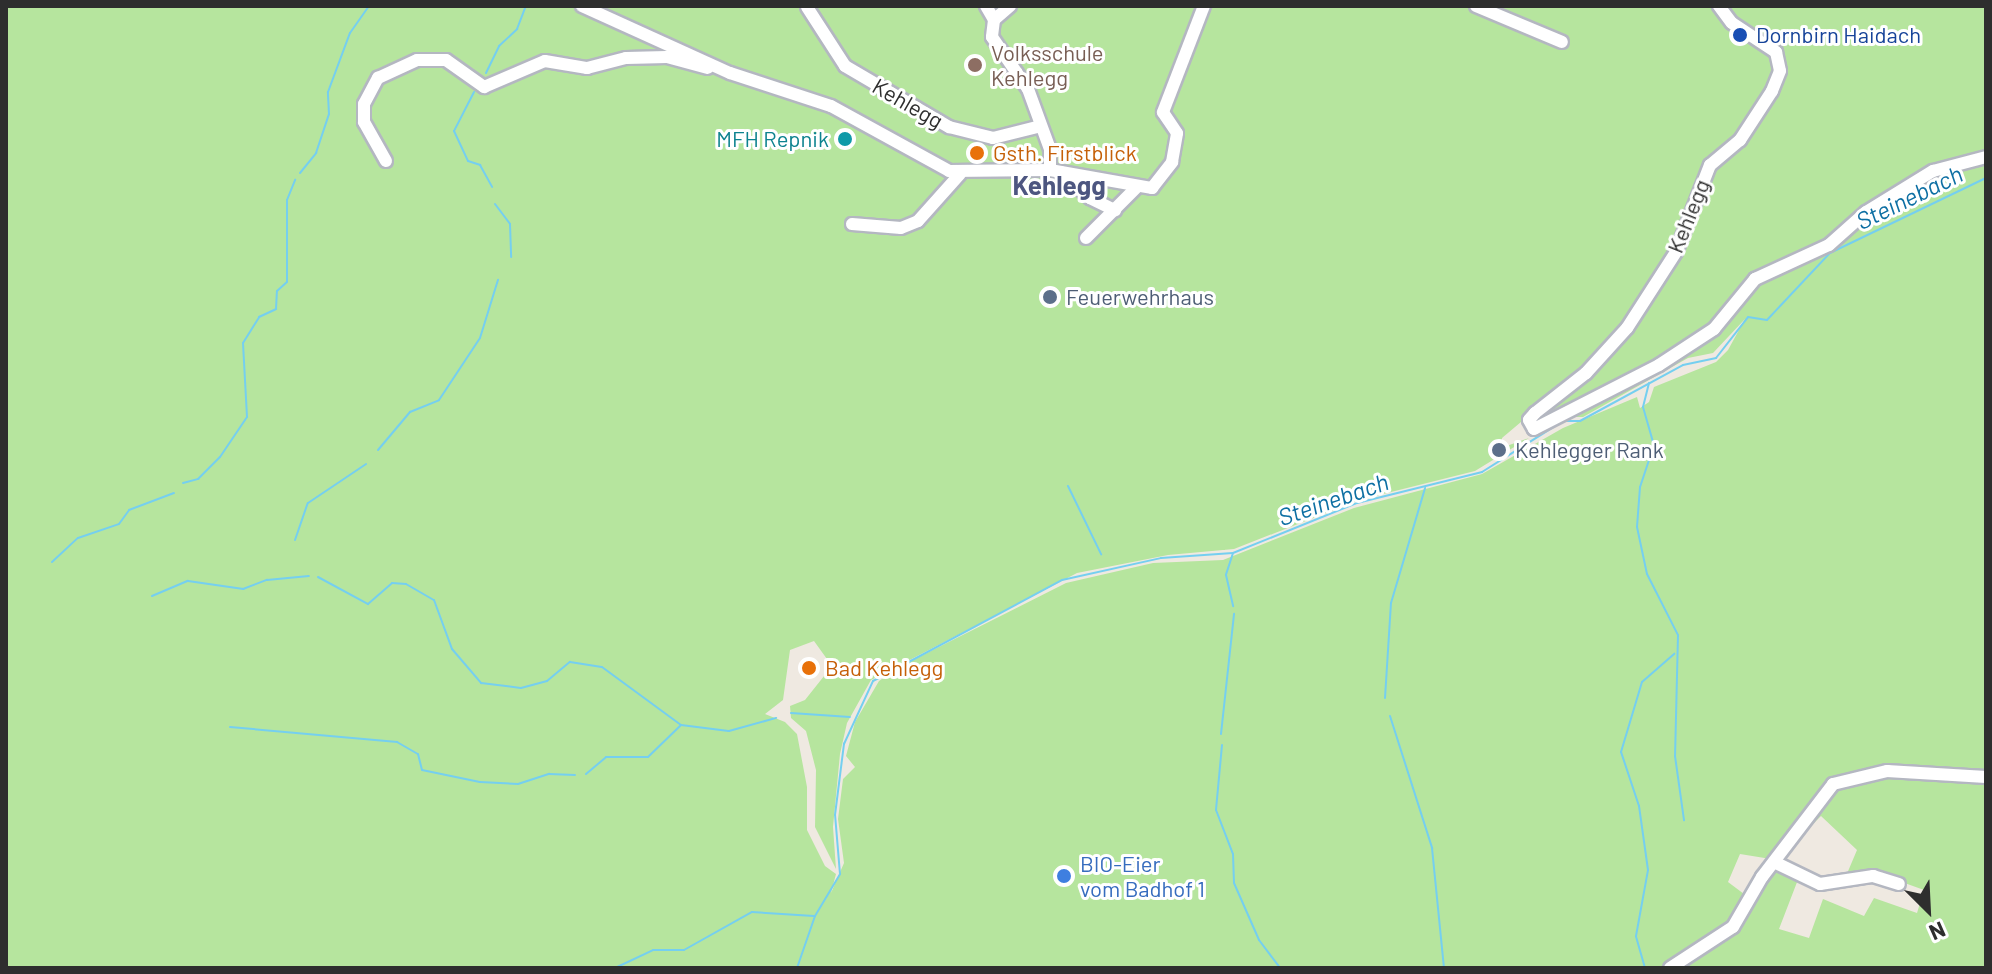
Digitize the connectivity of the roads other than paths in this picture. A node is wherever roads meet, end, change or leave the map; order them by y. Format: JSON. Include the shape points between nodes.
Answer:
{"nodes":[{"id":1,"x":582,"y":6,"type":"edge"},
{"id":2,"x":986,"y":6,"type":"edge"},
{"id":3,"x":1010,"y":6,"type":"edge"},
{"id":4,"x":1204,"y":6,"type":"edge"},
{"id":5,"x":1476,"y":6,"type":"edge"},
{"id":6,"x":1719,"y":6,"type":"edge"},
{"id":7,"x":807,"y":7,"type":"edge"},
{"id":8,"x":994,"y":20,"type":"junction"},
{"id":9,"x":1562,"y":42,"type":"dead end"},
{"id":10,"x":730,"y":73,"type":"junction"},
{"id":11,"x":1041,"y":126,"type":"junction"},
{"id":12,"x":1986,"y":157,"type":"edge"},
{"id":13,"x":386,"y":161,"type":"dead end"},
{"id":14,"x":1056,"y":171,"type":"junction"},
{"id":15,"x":960,"y":174,"type":"junction"},
{"id":16,"x":1137,"y":187,"type":"junction"},
{"id":17,"x":1115,"y":210,"type":"junction"},
{"id":18,"x":852,"y":224,"type":"dead end"},
{"id":19,"x":1086,"y":238,"type":"dead end"},
{"id":20,"x":1986,"y":777,"type":"edge"},
{"id":21,"x":1774,"y":862,"type":"junction"},
{"id":22,"x":1899,"y":884,"type":"dead end"},
{"id":23,"x":1670,"y":968,"type":"edge"}],
"edges":[{"from":1,"to":10,"type":"street","name":"Kehlegg"},
{"from":2,"to":8,"type":"street"},
{"from":3,"to":8,"type":"street"},
{"from":4,"to":16,"type":"street","via":[[1163,112],[1177,133],[1172,162],[1152,188]]},
{"from":5,"to":9,"type":"street"},
{"from":6,"to":12,"type":"street","name":"Kehlegg","via":[[1732,23],[1776,52],[1780,71],[1772,91],[1740,140],[1710,165],[1676,252],[1627,328],[1586,373],[1535,413],[1530,426],[1540,427],[1659,365],[1714,329],[1755,279],[1829,245],[1866,212],[1933,171]]},
{"from":7,"to":11,"type":"street","name":"Kehlegg","via":[[845,66],[949,127],[993,138]]},
{"from":8,"to":11,"type":"street","via":[[994,46],[1021,73]]},
{"from":10,"to":13,"type":"street","name":"Kehlegg","via":[[667,57],[626,58],[587,68],[545,61],[484,87],[446,60],[417,60],[378,78],[364,104],[364,122]]},
{"from":10,"to":15,"type":"street","name":"Kehlegg","via":[[831,106]]},
{"from":11,"to":14,"type":"street"},
{"from":14,"to":15,"type":"street"},
{"from":14,"to":16,"type":"street"},
{"from":14,"to":17,"type":"street"},
{"from":15,"to":18,"type":"street","via":[[918,221],[901,228]]},
{"from":16,"to":17,"type":"street"},
{"from":17,"to":19,"type":"street"},
{"from":20,"to":21,"type":"street","via":[[1887,771],[1833,784]]},
{"from":21,"to":22,"type":"street","via":[[1820,884],[1873,876]]},
{"from":21,"to":23,"type":"street","via":[[1733,927]]}]}
